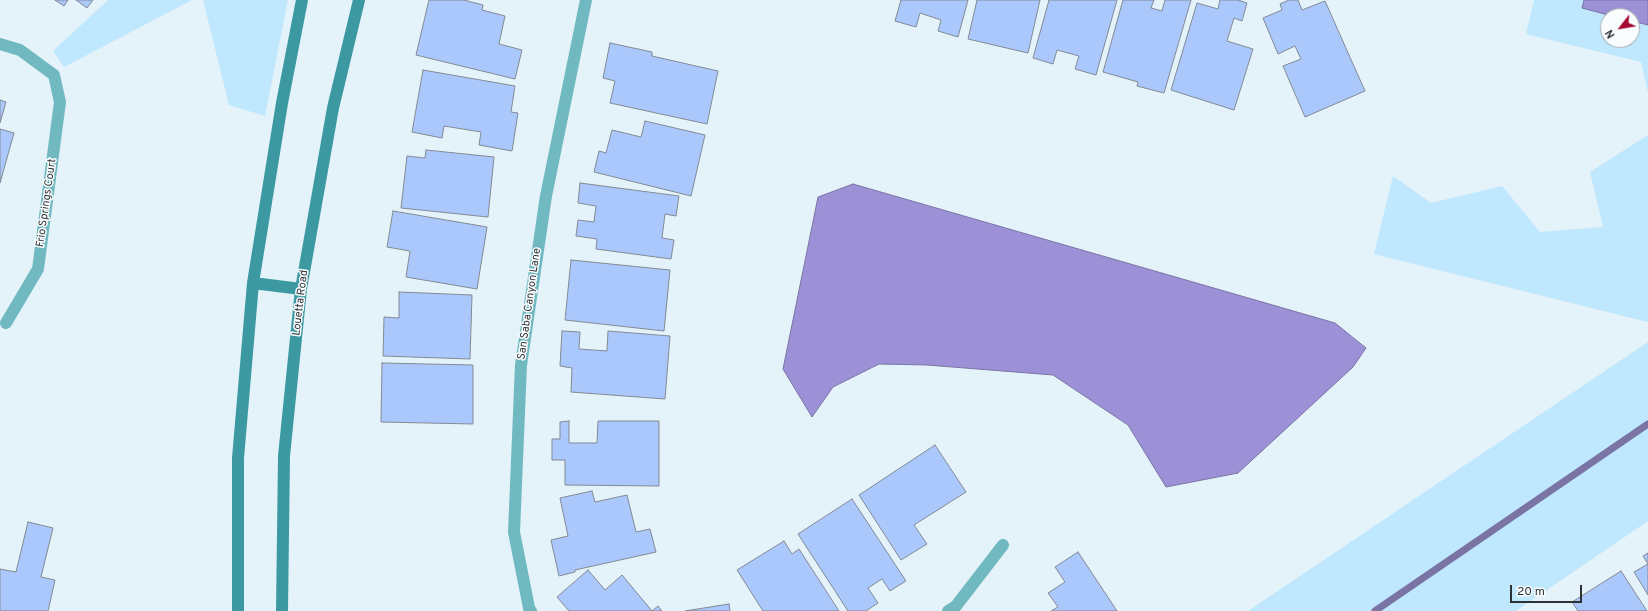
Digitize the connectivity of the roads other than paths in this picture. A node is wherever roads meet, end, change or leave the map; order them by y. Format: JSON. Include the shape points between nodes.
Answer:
{"nodes":[{"id":1,"x":302,"y":0,"type":"edge"},
{"id":2,"x":359,"y":0,"type":"edge"},
{"id":3,"x":586,"y":0,"type":"edge"},
{"id":4,"x":0,"y":44,"type":"edge"},
{"id":5,"x":253,"y":283,"type":"junction"},
{"id":6,"x":301,"y":289,"type":"junction"},
{"id":7,"x":6,"y":323,"type":"dead end"},
{"id":8,"x":1003,"y":545,"type":"dead end"},
{"id":9,"x":238,"y":611,"type":"edge"},
{"id":10,"x":282,"y":611,"type":"edge"},
{"id":11,"x":531,"y":611,"type":"edge"},
{"id":12,"x":948,"y":611,"type":"edge"}],
"edges":[{"from":1,"to":5,"type":"main road","via":[[282,103]]},
{"from":2,"to":6,"type":"main road","name":"Louetta Road","via":[[332,108]]},
{"from":3,"to":11,"type":"street","name":"San Saba Canyon Lane","via":[[546,196],[521,365],[514,532]]},
{"from":4,"to":7,"type":"street","name":"Frio Springs Court","via":[[20,50],[54,75],[60,102],[38,269]]},
{"from":5,"to":6,"type":"main road"},
{"from":5,"to":9,"type":"main road","via":[[238,458]]},
{"from":6,"to":10,"type":"main road","name":"Louetta Road","via":[[284,456]]},
{"from":8,"to":12,"type":"street","via":[[956,606]]}]}
